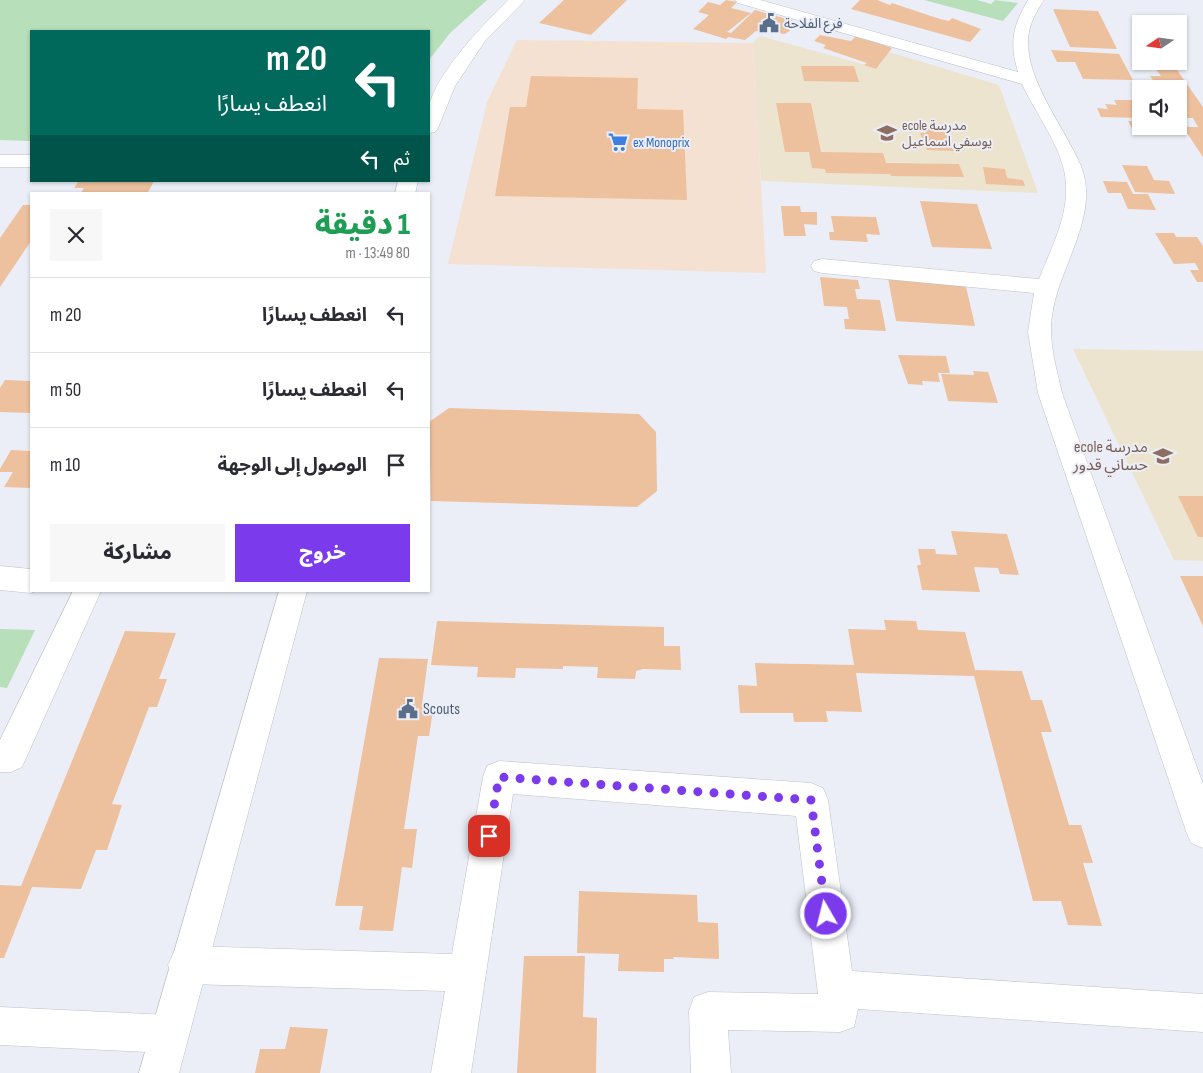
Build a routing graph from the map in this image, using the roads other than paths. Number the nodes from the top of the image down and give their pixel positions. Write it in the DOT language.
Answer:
graph roads {
  1 [pos="517,0"];
  2 [pos="743,0"];
  3 [pos="1036,0"];
  4 [pos="1030,81"];
  5 [pos="430,126"];
  6 [pos="0,161"];
  7 [pos="30,161"];
  8 [pos="822,266"];
  9 [pos="1048,287"];
  10 [pos="0,578"];
  11 [pos="30,581"];
  12 [pos="87,592"];
  13 [pos="293,592"];
  14 [pos="0,756"];
  15 [pos="1203,831"];
  16 [pos="187,965"];
  17 [pos="466,973"];
  18 [pos="836,990"];
  19 [pos="1203,1013"];
  20 [pos="0,1026"];
  21 [pos="169,1034"];
  22 [pos="159,1073"];
  23 [pos="451,1073"];
  24 [pos="711,1073"];
  1 -- 5 [label="street"];
  2 -- 4 [label="street"];
  3 -- 4 [label="street"];
  4 -- 9 [label="street"];
  6 -- 7 [label="street"];
  8 -- 9 [label="street"];
  9 -- 15 [label="street"];
  10 -- 11 [label="street"];
  12 -- 14 [label="street"];
  13 -- 16 [label="street"];
  16 -- 17 [label="street"];
  16 -- 21 [label="street"];
  17 -- 18 [label="street"];
  17 -- 23 [label="street"];
  18 -- 19 [label="street"];
  18 -- 24 [label="street"];
  20 -- 21 [label="street"];
  21 -- 22 [label="street"];
}
